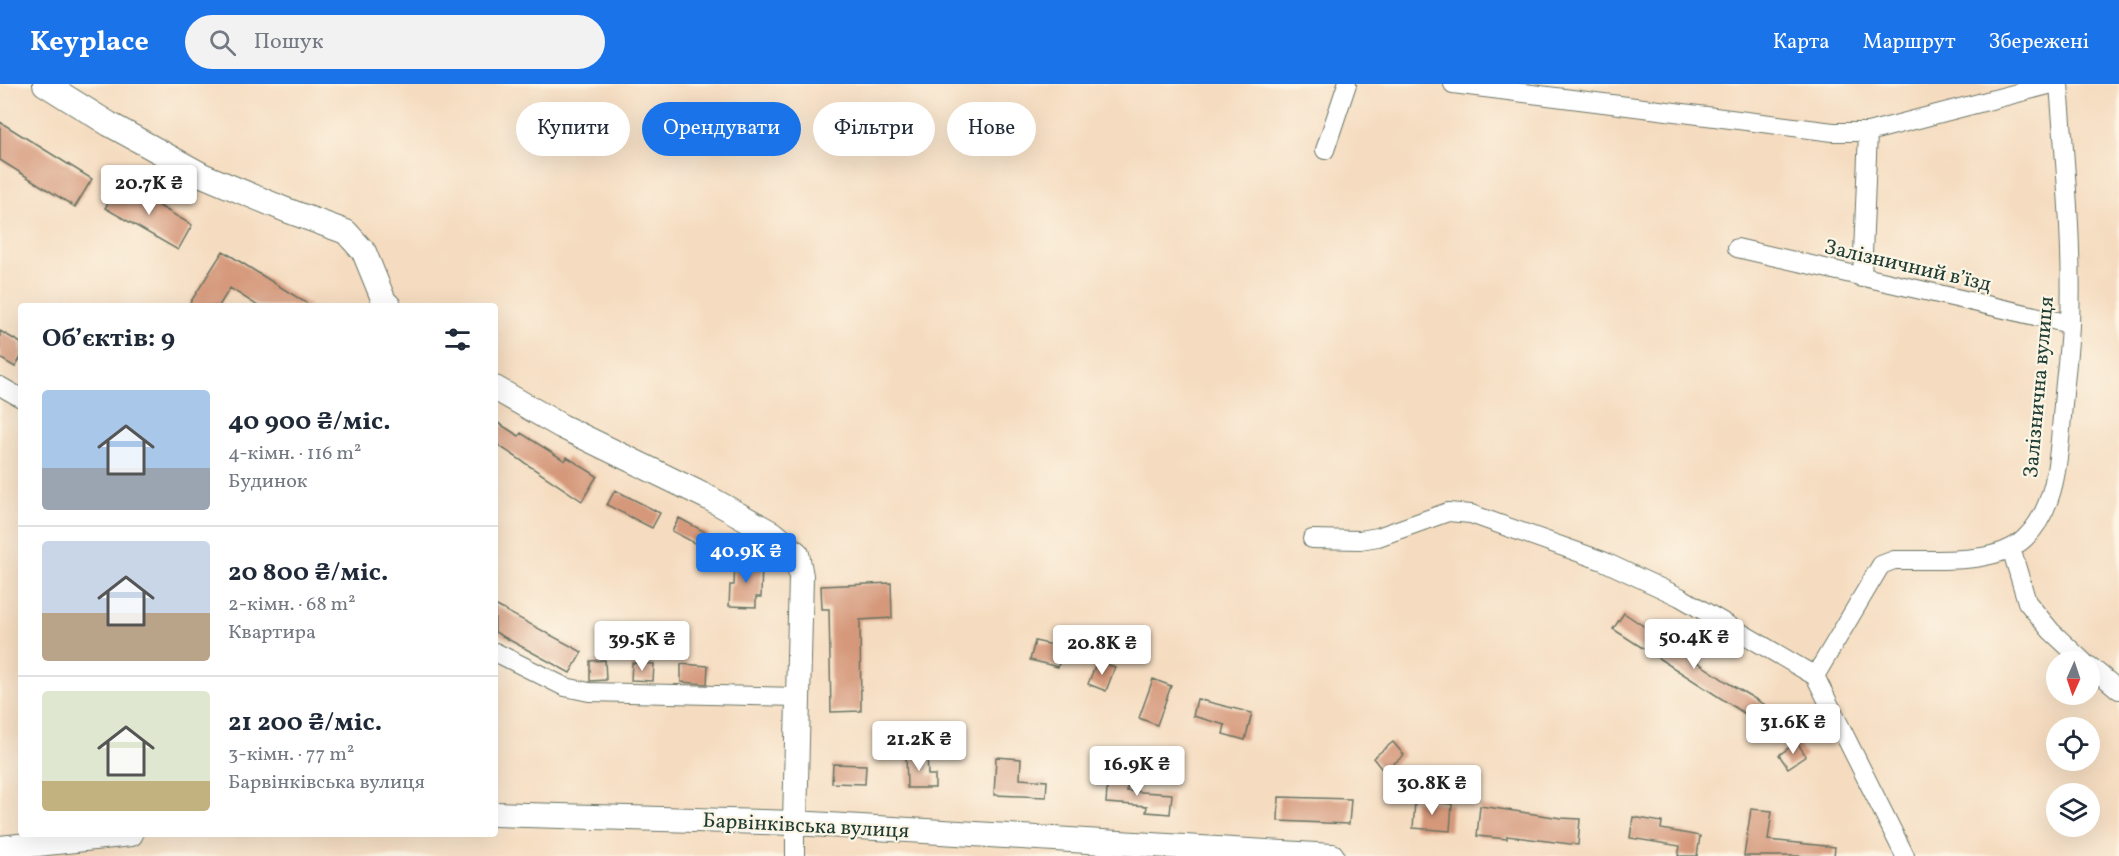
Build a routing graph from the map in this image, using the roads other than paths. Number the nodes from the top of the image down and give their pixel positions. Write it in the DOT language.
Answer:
graph roads {
  1 [pos="45,84"];
  2 [pos="1347,84"];
  3 [pos="1453,84"];
  4 [pos="2052,84"];
  5 [pos="2059,84"];
  6 [pos="1868,132"];
  7 [pos="1325,150"];
  8 [pos="1737,248"];
  9 [pos="1862,278"];
  10 [pos="386,303"];
  11 [pos="2070,324"];
  12 [pos="0,386"];
  13 [pos="498,390"];
  14 [pos="18,396"];
  15 [pos="1312,538"];
  16 [pos="2011,548"];
  17 [pos="2072,651"];
  18 [pos="498,654"];
  19 [pos="2100,674"];
  20 [pos="1815,676"];
  21 [pos="2119,690"];
  22 [pos="797,697"];
  23 [pos="498,814"];
  24 [pos="795,823"];
  25 [pos="103,837"];
  26 [pos="0,848"];
  27 [pos="1154,850"];
  28 [pos="795,856"];
  29 [pos="1332,856"];
  30 [pos="1905,856"];
  1 -- 10 [label="street"];
  2 -- 7 [label="street"];
  3 -- 6 [label="street"];
  4 -- 6 [label="street"];
  5 -- 11 [label="street, Залізнична вулиця"];
  6 -- 9 [label="street"];
  8 -- 9 [label="street, Залізничний в’їзд"];
  9 -- 11 [label="street, Залізничний в’їзд"];
  11 -- 16 [label="street, Залізнична вулиця"];
  12 -- 14 [label="street"];
  13 -- 22 [label="street"];
  15 -- 20 [label="street"];
  16 -- 17 [label="street"];
  16 -- 20 [label="street, Залізнична вулиця"];
  18 -- 22 [label="street"];
  19 -- 21 [label="street"];
  20 -- 30 [label="street"];
  22 -- 24 [label="street"];
  23 -- 24 [label="street, Барвінківська вулиця"];
  24 -- 27 [label="street, Барвінківська вулиця"];
  24 -- 28 [label="street"];
  25 -- 26 [label="street"];
  27 -- 29 [label="street, Барвінківська вулиця"];
}
